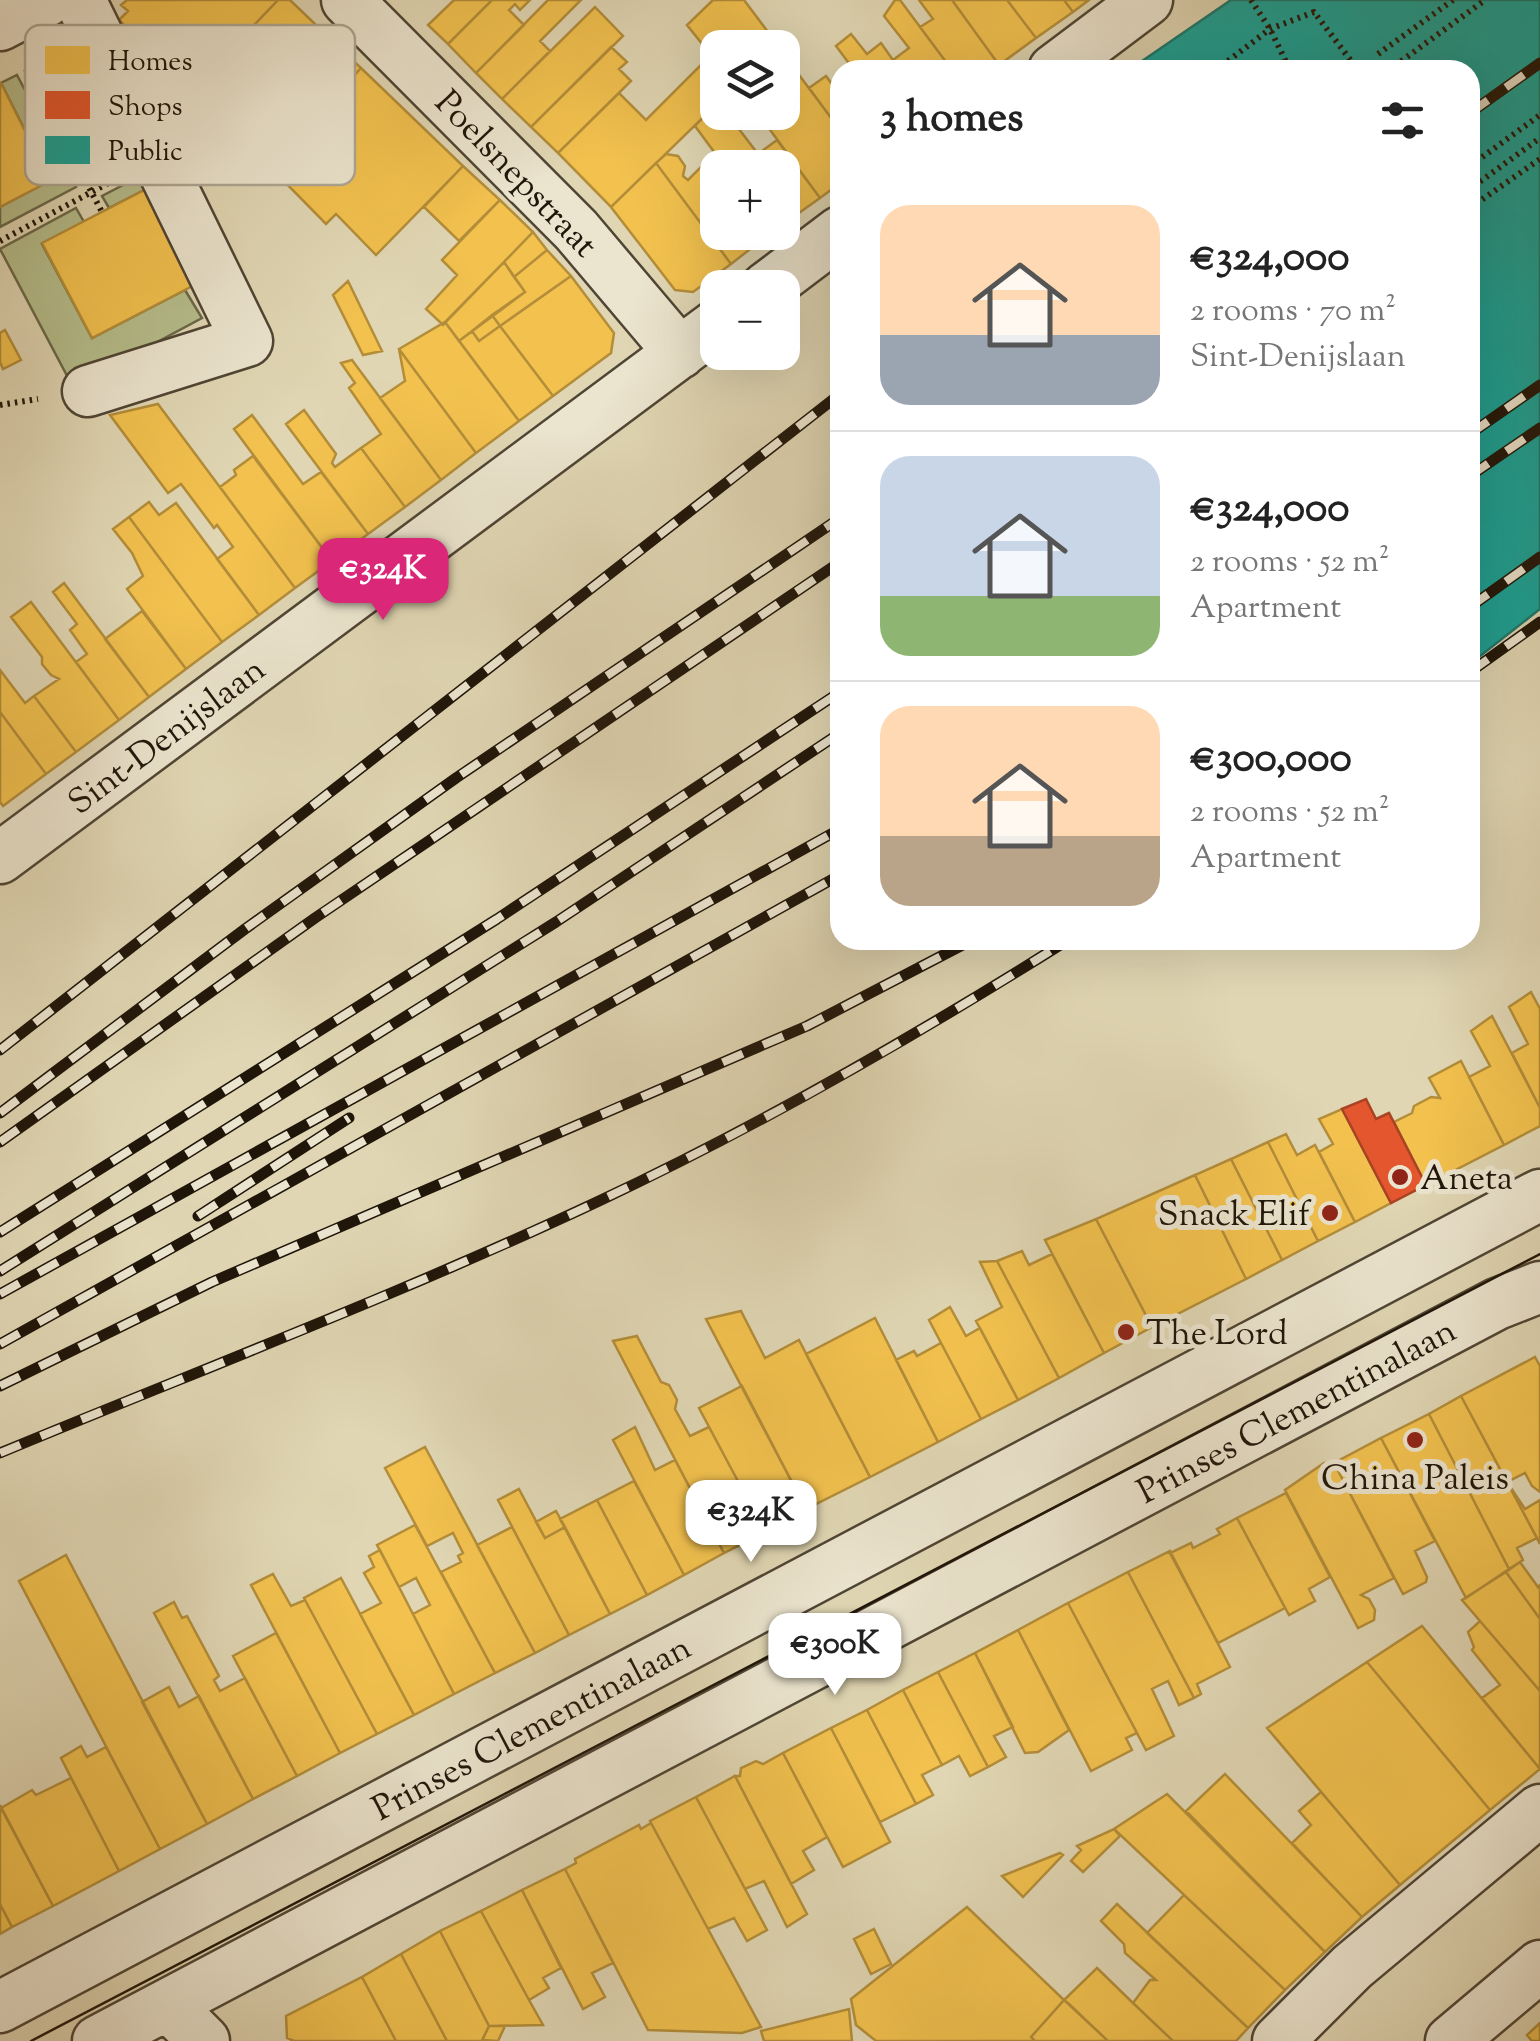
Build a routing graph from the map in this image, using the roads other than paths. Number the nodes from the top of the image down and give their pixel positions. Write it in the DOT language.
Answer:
graph roads {
  1 [pos="80,0"];
  2 [pos="347,0"];
  3 [pos="1147,0"];
  4 [pos="92,25"];
  5 [pos="1067,60"];
  6 [pos="171,185"];
  7 [pos="830,240"];
  8 [pos="790,270"];
  9 [pos="699,338"];
  10 [pos="88,391"];
  11 [pos="0,858"];
  12 [pos="1540,1195"];
  13 [pos="1540,1226"];
  14 [pos="1540,1286"];
  15 [pos="1540,1810"];
  16 [pos="1540,1966"];
  17 [pos="168,2005"];
  18 [pos="0,2006"];
  19 [pos="0,2032"];
  20 [pos="98,2041"];
  21 [pos="204,2041"];
  22 [pos="1278,2041"];
  23 [pos="1451,2041"];
  1 -- 4 [label="street"];
  2 -- 9 [label="street, Poelsnepstraat"];
  3 -- 5 [label="street"];
  6 -- 10 [label="street"];
  7 -- 8 [label="street"];
  9 -- 11 [label="street, Sint-Denijslaan"];
  12 -- 18 [label="street, Prinses Clementinalaan"];
  13 -- 19 [label="street"];
  14 -- 17 [label="street, Prinses Clementinalaan"];
  15 -- 22 [label="street"];
  16 -- 23 [label="street"];
  17 -- 20 [label="street, Prinses Clementinalaan"];
  17 -- 21 [label="street"];
}
